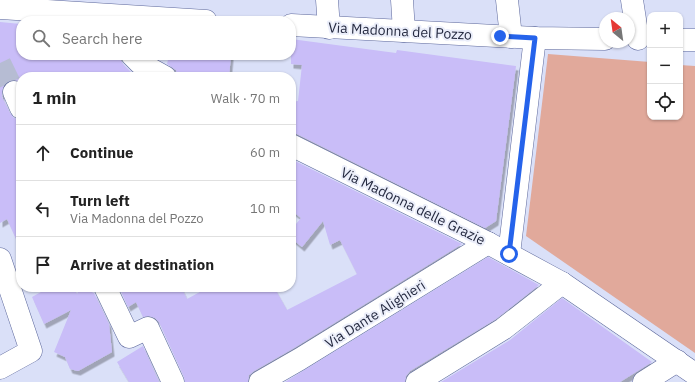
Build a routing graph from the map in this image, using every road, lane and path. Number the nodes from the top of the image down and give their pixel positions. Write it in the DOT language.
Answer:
graph roads {
  1 [pos="327,0"];
  2 [pos="402,0"];
  3 [pos="507,0"];
  4 [pos="632,0"];
  5 [pos="78,7"];
  6 [pos="0,8"];
  7 [pos="98,16"];
  8 [pos="296,26"];
  9 [pos="329,28"];
  10 [pos="404,31"];
  11 [pos="511,37"];
  12 [pos="535,38"];
  13 [pos="599,39"];
  14 [pos="639,39"];
  15 [pos="683,40"];
  16 [pos="695,40"];
  17 [pos="137,60"];
  18 [pos="156,72"];
  19 [pos="296,148"];
  20 [pos="488,244"];
  21 [pos="509,254"];
  22 [pos="0,259"];
  23 [pos="562,283"];
  24 [pos="107,292"];
  25 [pos="676,361"];
  26 [pos="0,368"];
  27 [pos="695,374"];
  28 [pos="174,382"];
  29 [pos="260,382"];
  30 [pos="417,382"];
  31 [pos="644,382"];
  1 -- 9 [label="street"];
  2 -- 10 [label="street"];
  3 -- 11 [label="street"];
  4 -- 14 [label="street"];
  5 -- 6 [label="street"];
  5 -- 7 [label="street"];
  8 -- 9 [label="street, Via Madonna del Pozzo"];
  9 -- 10 [label="street, Via Madonna del Pozzo"];
  10 -- 11 [label="street, Via Madonna del Pozzo"];
  11 -- 12 [label="street, Via Madonna del Pozzo"];
  12 -- 13 [label="street, Via Madonna del Pozzo"];
  12 -- 21 [label="street"];
  15 -- 16 [label="street"];
  17 -- 18 [label="street"];
  19 -- 20 [label="street, Via Madonna delle Grazie"];
  20 -- 21 [label="street, Via Madonna delle Grazie"];
  20 -- 29 [label="street, Via Dante Alighieri"];
  21 -- 23 [label="street, Via Madonna delle Grazie"];
  22 -- 26 [label="street"];
  23 -- 25 [label="street, Via Madonna delle Grazie"];
  23 -- 30 [label="street"];
  24 -- 28 [label="street"];
  25 -- 27 [label="street, Via Madonna delle Grazie"];
  25 -- 31 [label="street"];
}
